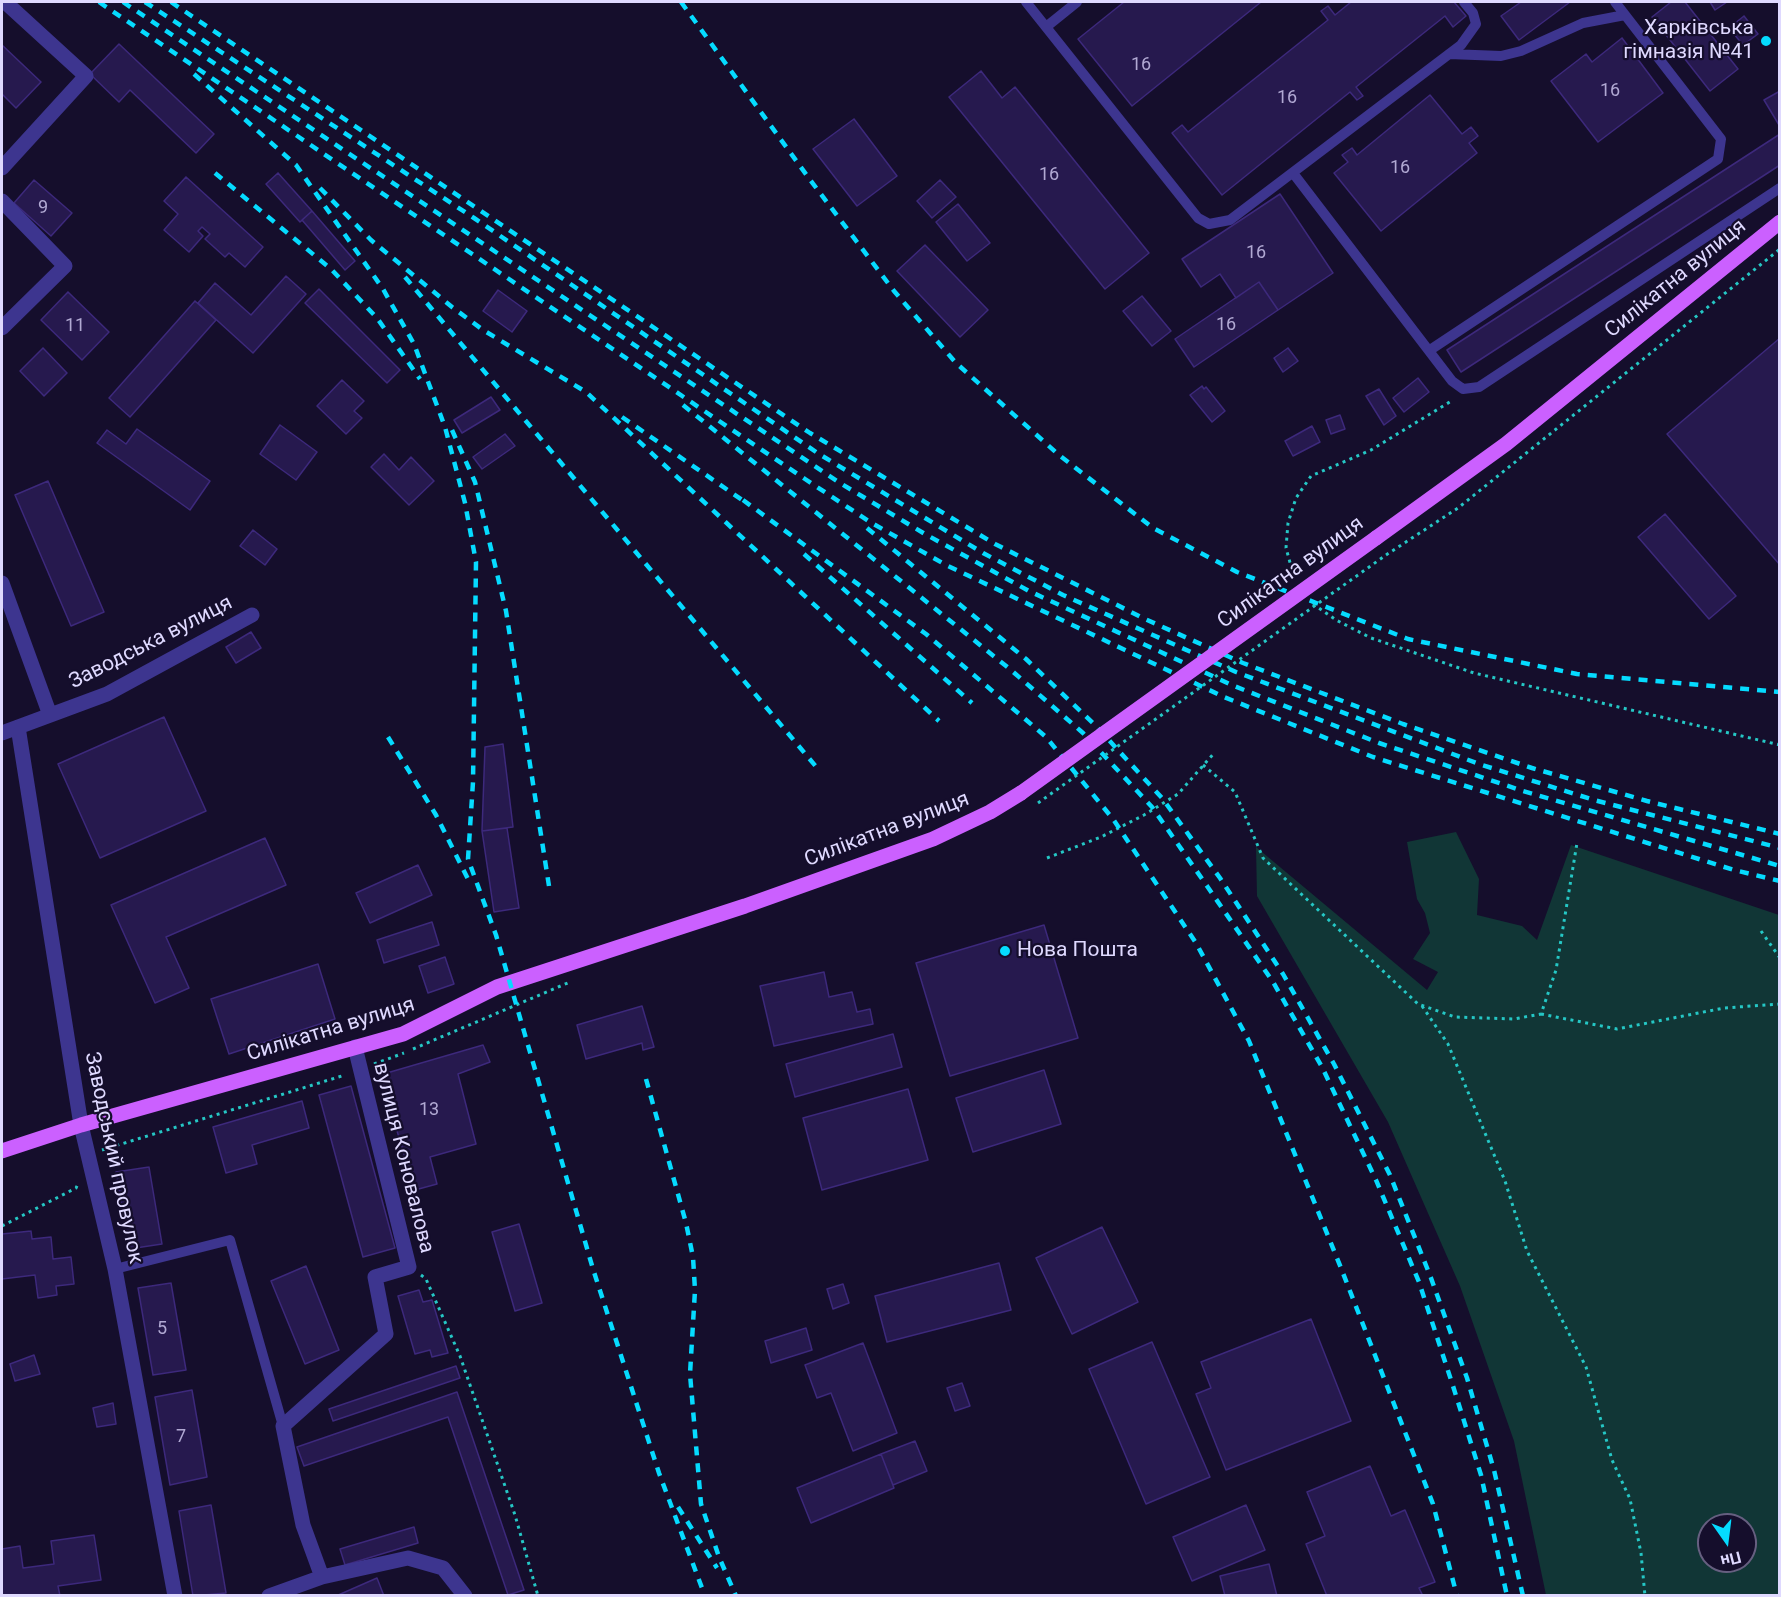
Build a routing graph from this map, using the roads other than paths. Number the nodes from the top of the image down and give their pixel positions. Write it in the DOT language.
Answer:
graph roads {
  1 [pos="5,2"];
  2 [pos="1026,2"];
  3 [pos="1077,2"];
  4 [pos="1464,2"];
  5 [pos="1615,2"];
  6 [pos="1625,15"];
  7 [pos="1046,27"];
  8 [pos="1449,54"];
  9 [pos="2,168"];
  10 [pos="1293,173"];
  11 [pos="1779,188"];
  12 [pos="2,201"];
  13 [pos="1779,222"];
  14 [pos="2,328"];
  15 [pos="1430,350"];
  16 [pos="2,583"];
  17 [pos="252,615"];
  18 [pos="50,715"];
  19 [pos="18,727"];
  20 [pos="2,733"];
  21 [pos="354,1047"];
  22 [pos="81,1125"];
  23 [pos="2,1151"];
  24 [pos="115,1269"];
  25 [pos="283,1426"];
  26 [pos="322,1577"];
  27 [pos="175,1596"];
  28 [pos="269,1596"];
  29 [pos="465,1596"];
  1 -- 9 [label="street"];
  2 -- 7 [label="lane"];
  3 -- 7 [label="lane"];
  4 -- 8 [label="lane"];
  5 -- 6 [label="lane"];
  6 -- 8 [label="lane"];
  6 -- 15 [label="lane"];
  7 -- 10 [label="lane"];
  8 -- 10 [label="lane"];
  10 -- 15 [label="lane"];
  11 -- 15 [label="lane"];
  12 -- 14 [label="street"];
  13 -- 21 [label="main road, Силікатна вулиця, bridge"];
  16 -- 18 [label="street"];
  17 -- 18 [label="street, Заводська вулиця"];
  18 -- 19 [label="street, Заводська вулиця"];
  19 -- 20 [label="street, Заводська вулиця"];
  19 -- 22 [label="street, Заводський провулок"];
  21 -- 22 [label="main road, Силікатна вулиця"];
  21 -- 25 [label="street, вулиця Коновалова"];
  22 -- 23 [label="main road, Силікатна вулиця"];
  22 -- 24 [label="street, Заводський провулок"];
  24 -- 25 [label="lane"];
  24 -- 27 [label="street, Заводський провулок"];
  25 -- 26 [label="street"];
  26 -- 28 [label="street"];
  26 -- 29 [label="street"];
}
